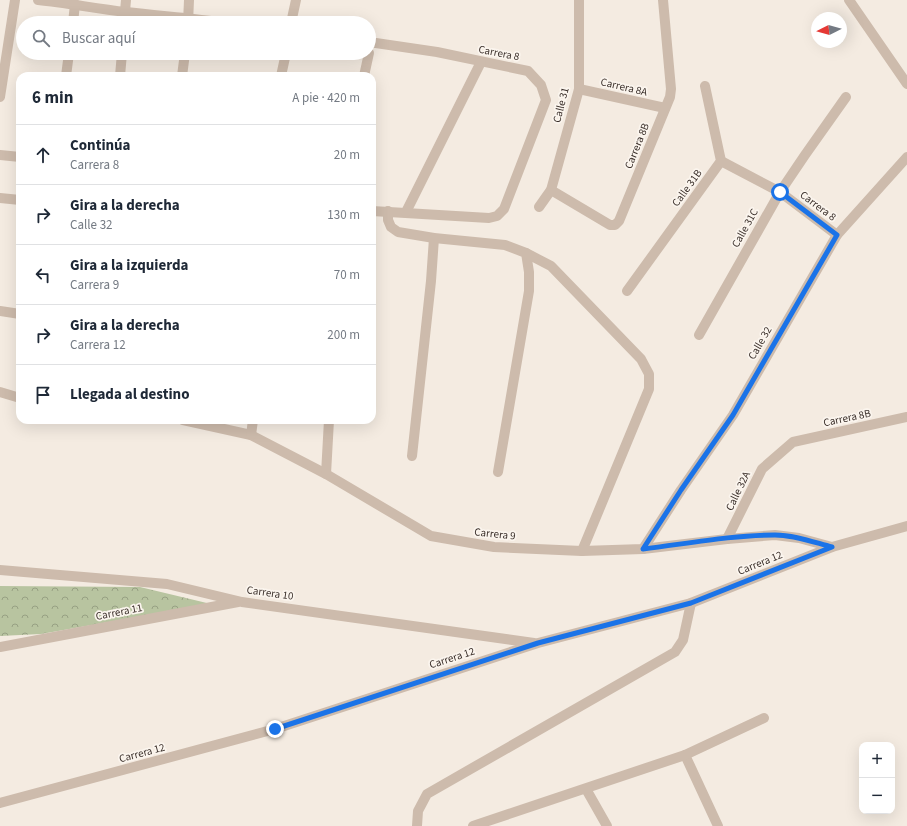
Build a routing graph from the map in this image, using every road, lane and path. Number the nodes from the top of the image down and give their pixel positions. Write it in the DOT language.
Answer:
graph roads {
  1 [pos="15,0"];
  2 [pos="38,0"];
  3 [pos="126,0"];
  4 [pos="189,0"];
  5 [pos="296,0"];
  6 [pos="579,0"];
  7 [pos="663,0"];
  8 [pos="849,0"];
  9 [pos="75,4"];
  10 [pos="125,12"];
  11 [pos="74,16"];
  12 [pos="125,16"];
  13 [pos="156,16"];
  14 [pos="188,16"];
  15 [pos="293,16"];
  16 [pos="376,43"];
  17 [pos="68,60"];
  18 [pos="121,60"];
  19 [pos="184,60"];
  20 [pos="284,60"];
  21 [pos="367,60"];
  22 [pos="481,62"];
  23 [pos="67,72"];
  24 [pos="120,72"];
  25 [pos="183,72"];
  26 [pos="282,72"];
  27 [pos="365,72"];
  28 [pos="907,84"];
  29 [pos="705,86"];
  30 [pos="579,89"];
  31 [pos="0,97"];
  32 [pos="846,97"];
  33 [pos="665,108"];
  34 [pos="0,155"];
  35 [pos="16,157"];
  36 [pos="907,157"];
  37 [pos="721,161"];
  38 [pos="551,190"];
  39 [pos="780,192"];
  40 [pos="0,198"];
  41 [pos="16,200"];
  42 [pos="539,207"];
  43 [pos="376,211"];
  44 [pos="388,212"];
  45 [pos="406,212"];
  46 [pos="837,235"];
  47 [pos="434,238"];
  48 [pos="526,253"];
  49 [pos="627,291"];
  50 [pos="0,311"];
  51 [pos="16,313"];
  52 [pos="699,335"];
  53 [pos="0,392"];
  54 [pos="16,397"];
  55 [pos="907,417"];
  56 [pos="201,424"];
  57 [pos="252,424"];
  58 [pos="329,424"];
  59 [pos="251,435"];
  60 [pos="793,442"];
  61 [pos="412,456"];
  62 [pos="498,472"];
  63 [pos="326,474"];
  64 [pos="907,526"];
  65 [pos="728,539"];
  66 [pos="832,547"];
  67 [pos="643,549"];
  68 [pos="582,551"];
  69 [pos="0,570"];
  70 [pos="242,602"];
  71 [pos="691,603"];
  72 [pos="538,643"];
  73 [pos="0,647"];
  74 [pos="764,718"];
  75 [pos="685,754"];
  76 [pos="586,789"];
  77 [pos="0,803"];
  78 [pos="417,826"];
  79 [pos="473,826"];
  80 [pos="607,826"];
  81 [pos="718,826"];
  1 -- 31 [label="street"];
  2 -- 9 [label="street"];
  3 -- 10 [label="street"];
  4 -- 14 [label="street"];
  5 -- 15 [label="street"];
  6 -- 30 [label="street, Calle 31"];
  7 -- 33 [label="street, Carrera 8B"];
  8 -- 28 [label="street"];
  9 -- 10 [label="street"];
  9 -- 11 [label="street"];
  10 -- 12 [label="street"];
  10 -- 13 [label="street"];
  16 -- 22 [label="street, Carrera 8"];
  17 -- 23 [label="street"];
  18 -- 24 [label="street"];
  19 -- 25 [label="street"];
  20 -- 26 [label="street"];
  21 -- 27 [label="street"];
  22 -- 45 [label="street"];
  22 -- 45 [label="street, Carrera 8"];
  29 -- 37 [label="street"];
  30 -- 33 [label="street, Carrera 8A"];
  30 -- 38 [label="street, Calle 31"];
  32 -- 39 [label="street, Calle 31C"];
  33 -- 38 [label="street, Carrera 8B"];
  34 -- 35 [label="street"];
  36 -- 46 [label="street, Calle 32"];
  37 -- 39 [label="street, Carrera 8"];
  37 -- 49 [label="street, Calle 31B"];
  38 -- 42 [label="street, Calle 31"];
  39 -- 46 [label="street, Carrera 8"];
  39 -- 52 [label="street, Calle 31C"];
  40 -- 41 [label="street"];
  43 -- 44 [label="street"];
  44 -- 45 [label="street"];
  44 -- 47 [label="street"];
  46 -- 67 [label="street, Calle 32"];
  47 -- 48 [label="street"];
  47 -- 61 [label="street"];
  48 -- 62 [label="street"];
  48 -- 68 [label="street"];
  50 -- 51 [label="street"];
  53 -- 54 [label="street"];
  55 -- 60 [label="street, Carrera 8B"];
  56 -- 59 [label="street, Carrera 9"];
  57 -- 59 [label="street"];
  58 -- 63 [label="street"];
  59 -- 63 [label="street, Carrera 9"];
  60 -- 65 [label="street, Calle 32A"];
  63 -- 68 [label="street, Carrera 9"];
  64 -- 66 [label="street, Carrera 12"];
  65 -- 66 [label="street, Carrera 9"];
  65 -- 67 [label="street, Carrera 9"];
  66 -- 71 [label="street, Carrera 12"];
  67 -- 68 [label="street, Carrera 9"];
  69 -- 70 [label="street, Carrera 10"];
  70 -- 72 [label="street, Carrera 10"];
  70 -- 73 [label="street, Carrera 11"];
  71 -- 72 [label="street, Carrera 12"];
  71 -- 78 [label="street"];
  72 -- 77 [label="street, Carrera 12"];
  74 -- 75 [label="street"];
  75 -- 76 [label="street"];
  75 -- 81 [label="street"];
  76 -- 79 [label="street"];
  76 -- 80 [label="street"];
}
